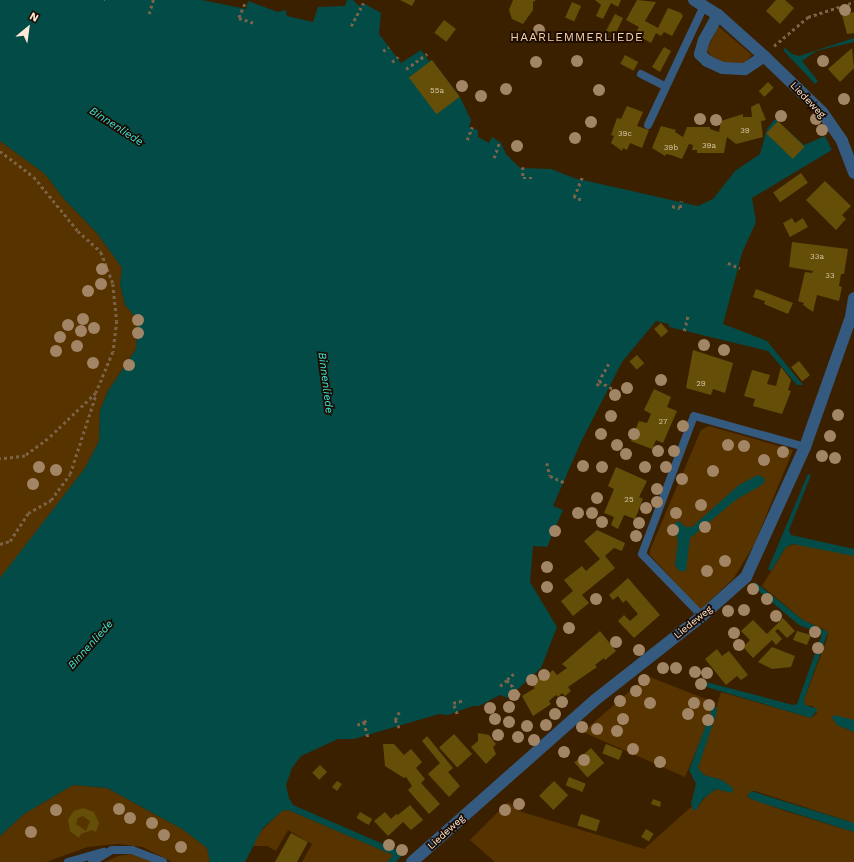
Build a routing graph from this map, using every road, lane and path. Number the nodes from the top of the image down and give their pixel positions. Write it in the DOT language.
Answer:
graph roads {
  1 [pos="153,0"];
  2 [pos="363,2"];
  3 [pos="854,2"];
  4 [pos="699,3"];
  5 [pos="245,4"];
  6 [pos="149,14"];
  7 [pos="718,15"];
  8 [pos="254,23"];
  9 [pos="351,26"];
  10 [pos="389,47"];
  11 [pos="383,51"];
  12 [pos="427,54"];
  13 [pos="764,56"];
  14 [pos="398,57"];
  15 [pos="392,62"];
  16 [pos="406,70"];
  17 [pos="641,74"];
  18 [pos="665,86"];
  19 [pos="648,125"];
  20 [pos="472,127"];
  21 [pos="467,140"];
  22 [pos="500,141"];
  23 [pos="0,151"];
  24 [pos="494,158"];
  25 [pos="523,168"];
  26 [pos="854,172"];
  27 [pos="582,177"];
  28 [pos="535,178"];
  29 [pos="581,200"];
  30 [pos="681,201"];
  31 [pos="672,206"];
  32 [pos="728,264"];
  33 [pos="740,268"];
  34 [pos="854,298"];
  35 [pos="688,315"];
  36 [pos="684,331"];
  37 [pos="609,364"];
  38 [pos="599,381"];
  39 [pos="597,386"];
  40 [pos="613,389"];
  41 [pos="96,393"];
  42 [pos="806,447"];
  43 [pos="0,458"];
  44 [pos="547,463"];
  45 [pos="566,483"];
  46 [pos="0,545"];
  47 [pos="702,616"];
  48 [pos="514,674"];
  49 [pos="507,680"];
  50 [pos="500,686"];
  51 [pos="520,695"];
  52 [pos="465,700"];
  53 [pos="400,712"];
  54 [pos="457,714"];
  55 [pos="368,719"];
  56 [pos="364,722"];
  57 [pos="357,725"];
  58 [pos="398,728"];
  59 [pos="368,737"];
  60 [pos="112,850"];
  61 [pos="68,862"];
  62 [pos="92,862"];
  63 [pos="163,862"];
  64 [pos="412,862"];
  1 -- 6 [label="path"];
  2 -- 9 [label="path"];
  3 -- 13 [label="path"];
  4 -- 7 [label="street, Liedeweg"];
  4 -- 18 [label="lane"];
  5 -- 8 [label="path"];
  7 -- 13 [label="street, Liedeweg"];
  7 -- 13 [label="street"];
  10 -- 11 [label="path"];
  12 -- 16 [label="path"];
  13 -- 26 [label="street, Liedeweg"];
  14 -- 15 [label="path"];
  17 -- 18 [label="lane"];
  18 -- 19 [label="lane"];
  20 -- 21 [label="path"];
  22 -- 24 [label="path"];
  23 -- 41 [label="path"];
  25 -- 28 [label="path"];
  27 -- 29 [label="path"];
  30 -- 31 [label="path"];
  32 -- 33 [label="path"];
  34 -- 42 [label="street, Liedeweg"];
  35 -- 36 [label="path"];
  37 -- 38 [label="path"];
  38 -- 39 [label="path"];
  38 -- 40 [label="path"];
  41 -- 43 [label="path"];
  41 -- 46 [label="path"];
  42 -- 47 [label="street, Liedeweg"];
  42 -- 47 [label="lane"];
  44 -- 45 [label="path"];
  47 -- 64 [label="street, Liedeweg"];
  48 -- 49 [label="path"];
  49 -- 50 [label="path"];
  49 -- 51 [label="path"];
  52 -- 54 [label="path"];
  53 -- 58 [label="path"];
  55 -- 56 [label="path"];
  56 -- 57 [label="path"];
  56 -- 59 [label="path"];
  60 -- 61 [label="lane"];
  60 -- 62 [label="lane"];
  60 -- 63 [label="lane"];
}
